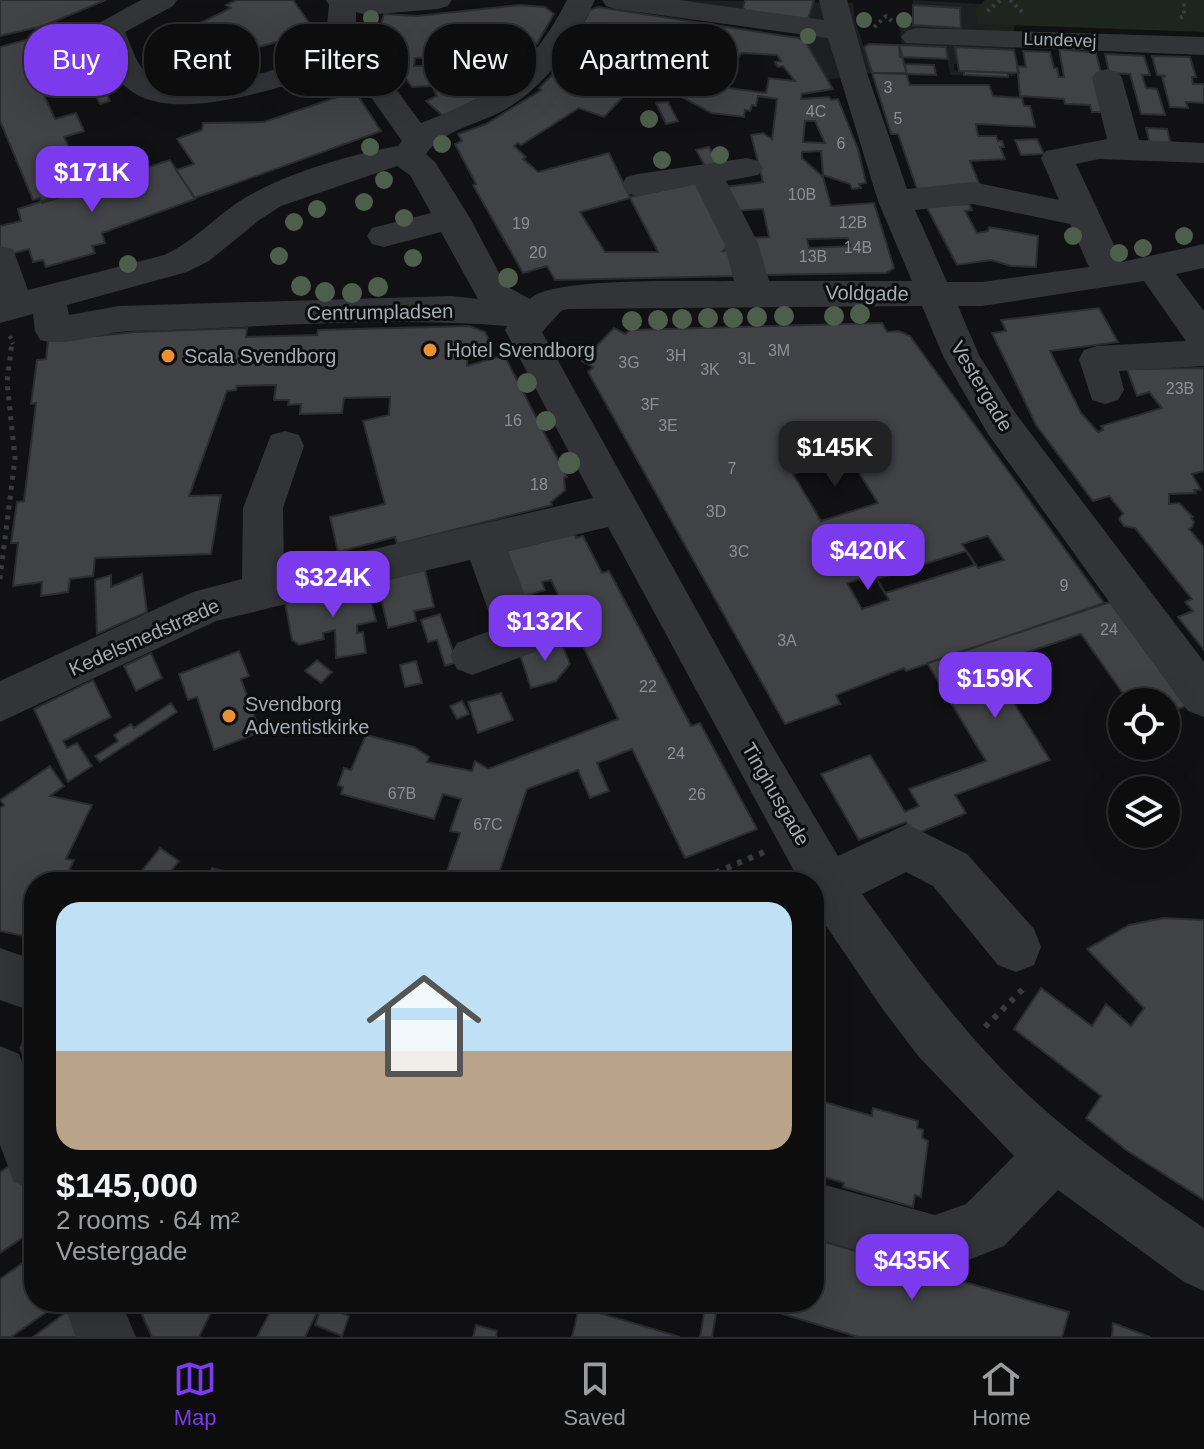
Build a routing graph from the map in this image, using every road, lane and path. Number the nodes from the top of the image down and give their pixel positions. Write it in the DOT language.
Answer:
graph roads {
  1 [pos="163,0"];
  2 [pos="438,0"];
  3 [pos="616,0"];
  4 [pos="833,0"];
  5 [pos="1001,0"];
  6 [pos="1010,0"];
  7 [pos="1184,0"];
  8 [pos="342,1"];
  9 [pos="579,4"];
  10 [pos="987,11"];
  11 [pos="1022,12"];
  12 [pos="886,16"];
  13 [pos="1183,18"];
  14 [pos="879,23"];
  15 [pos="340,24"];
  16 [pos="886,29"];
  17 [pos="854,30"];
  18 [pos="916,37"];
  19 [pos="1204,46"];
  20 [pos="275,77"];
  21 [pos="1107,78"];
  22 [pos="380,96"];
  23 [pos="411,147"];
  24 [pos="1126,150"];
  25 [pos="1204,153"];
  26 [pos="747,168"];
  27 [pos="705,173"];
  28 [pos="638,185"];
  29 [pos="895,201"];
  30 [pos="1081,215"];
  31 [pos="453,218"];
  32 [pos="384,236"];
  33 [pos="1204,256"];
  34 [pos="1,257"];
  35 [pos="1154,269"];
  36 [pos="1111,276"];
  37 [pos="755,293"];
  38 [pos="935,295"];
  39 [pos="21,304"];
  40 [pos="533,316"];
  41 [pos="1204,338"];
  42 [pos="1204,353"];
  43 [pos="6,363"];
  44 [pos="1105,390"];
  45 [pos="285,446"];
  46 [pos="619,508"];
  47 [pos="483,540"];
  48 [pos="0,579"];
  49 [pos="263,592"];
  50 [pos="472,656"];
  51 [pos="1204,697"];
  52 [pos="0,702"];
  53 [pos="758,855"];
  54 [pos="718,872"];
  55 [pos="820,872"];
  56 [pos="824,878"];
  57 [pos="828,885"];
  58 [pos="1016,947"];
  59 [pos="956,1056"];
  60 [pos="1054,1155"];
  61 [pos="824,1213"];
  62 [pos="1204,1262"];
  63 [pos="96,1312"];
  64 [pos="106,1337"];
  1 -- 20 [label="street"];
  2 -- 8 [label="street"];
  3 -- 17 [label="street"];
  4 -- 17 [label="street, Vestergade"];
  5 -- 10 [label="path"];
  6 -- 11 [label="path"];
  7 -- 13 [label="path"];
  8 -- 15 [label="street"];
  9 -- 23 [label="street"];
  12 -- 14 [label="path"];
  16 -- 17 [label="path"];
  17 -- 29 [label="street, Vestergade"];
  18 -- 19 [label="street, Lundevej"];
  21 -- 24 [label="street"];
  22 -- 23 [label="street"];
  23 -- 31 [label="street"];
  23 -- 39 [label="street"];
  24 -- 25 [label="street"];
  24 -- 30 [label="street"];
  26 -- 27 [label="street"];
  27 -- 28 [label="street"];
  27 -- 37 [label="street"];
  29 -- 30 [label="street"];
  29 -- 38 [label="street, Vestergade"];
  30 -- 36 [label="street"];
  31 -- 32 [label="street"];
  31 -- 40 [label="street"];
  33 -- 35 [label="street, Voldgade"];
  34 -- 39 [label="street"];
  35 -- 36 [label="street, Voldgade"];
  35 -- 41 [label="street"];
  36 -- 38 [label="street, Voldgade"];
  37 -- 38 [label="street, Voldgade"];
  37 -- 40 [label="street, Voldgade"];
  38 -- 51 [label="street, Vestergade"];
  39 -- 40 [label="street, Centrumpladsen"];
  40 -- 46 [label="street, Tinghusgade"];
  42 -- 44 [label="street"];
  43 -- 48 [label="path"];
  45 -- 49 [label="street"];
  46 -- 47 [label="street, Kedelsmedstræde"];
  46 -- 55 [label="street, Tinghusgade"];
  47 -- 49 [label="street, Kedelsmedstræde"];
  47 -- 50 [label="street"];
  49 -- 52 [label="street, Kedelsmedstræde"];
  53 -- 54 [label="path"];
  56 -- 57 [label="street, Tinghusgade"];
  57 -- 58 [label="street"];
  57 -- 59 [label="street, Tinghusgade"];
  58 -- 59 [label="path"];
  59 -- 60 [label="street, Tinghusgade"];
  60 -- 61 [label="street"];
  60 -- 62 [label="street, Tinghusgade"];
  63 -- 64 [label="street"];
}
